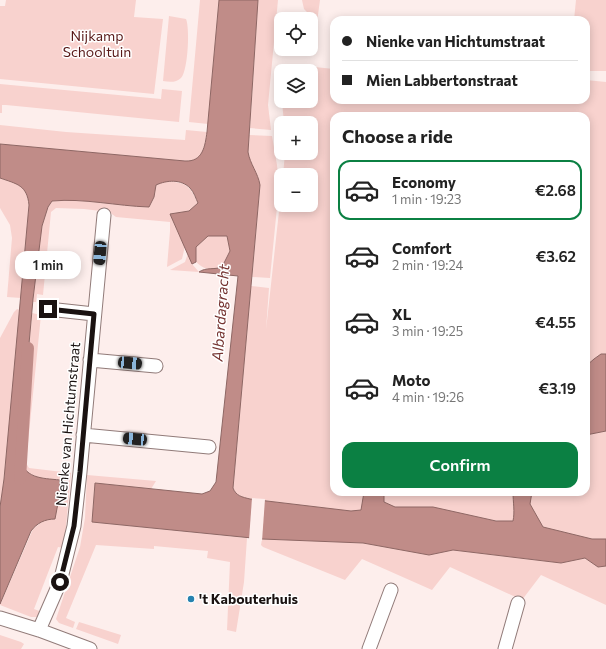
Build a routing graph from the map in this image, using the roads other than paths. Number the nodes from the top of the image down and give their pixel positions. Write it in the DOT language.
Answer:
graph roads {
  1 [pos="104,215"];
  2 [pos="48,309"];
  3 [pos="94,314"];
  4 [pos="90,360"];
  5 [pos="156,366"];
  6 [pos="84,435"];
  7 [pos="209,447"];
  8 [pos="391,590"];
  9 [pos="518,603"];
  10 [pos="0,618"];
  11 [pos="40,630"];
  12 [pos="90,649"];
  13 [pos="369,649"];
  14 [pos="505,649"];
  1 -- 3 [label="street, Nienke van Hichtumstraat"];
  2 -- 3 [label="street"];
  3 -- 4 [label="street, Nienke van Hichtumstraat"];
  4 -- 5 [label="street"];
  4 -- 6 [label="street, Nienke van Hichtumstraat"];
  6 -- 7 [label="street"];
  6 -- 11 [label="street, Nienke van Hichtumstraat"];
  8 -- 13 [label="street"];
  9 -- 14 [label="street"];
  10 -- 11 [label="street"];
  11 -- 12 [label="street"];
}
